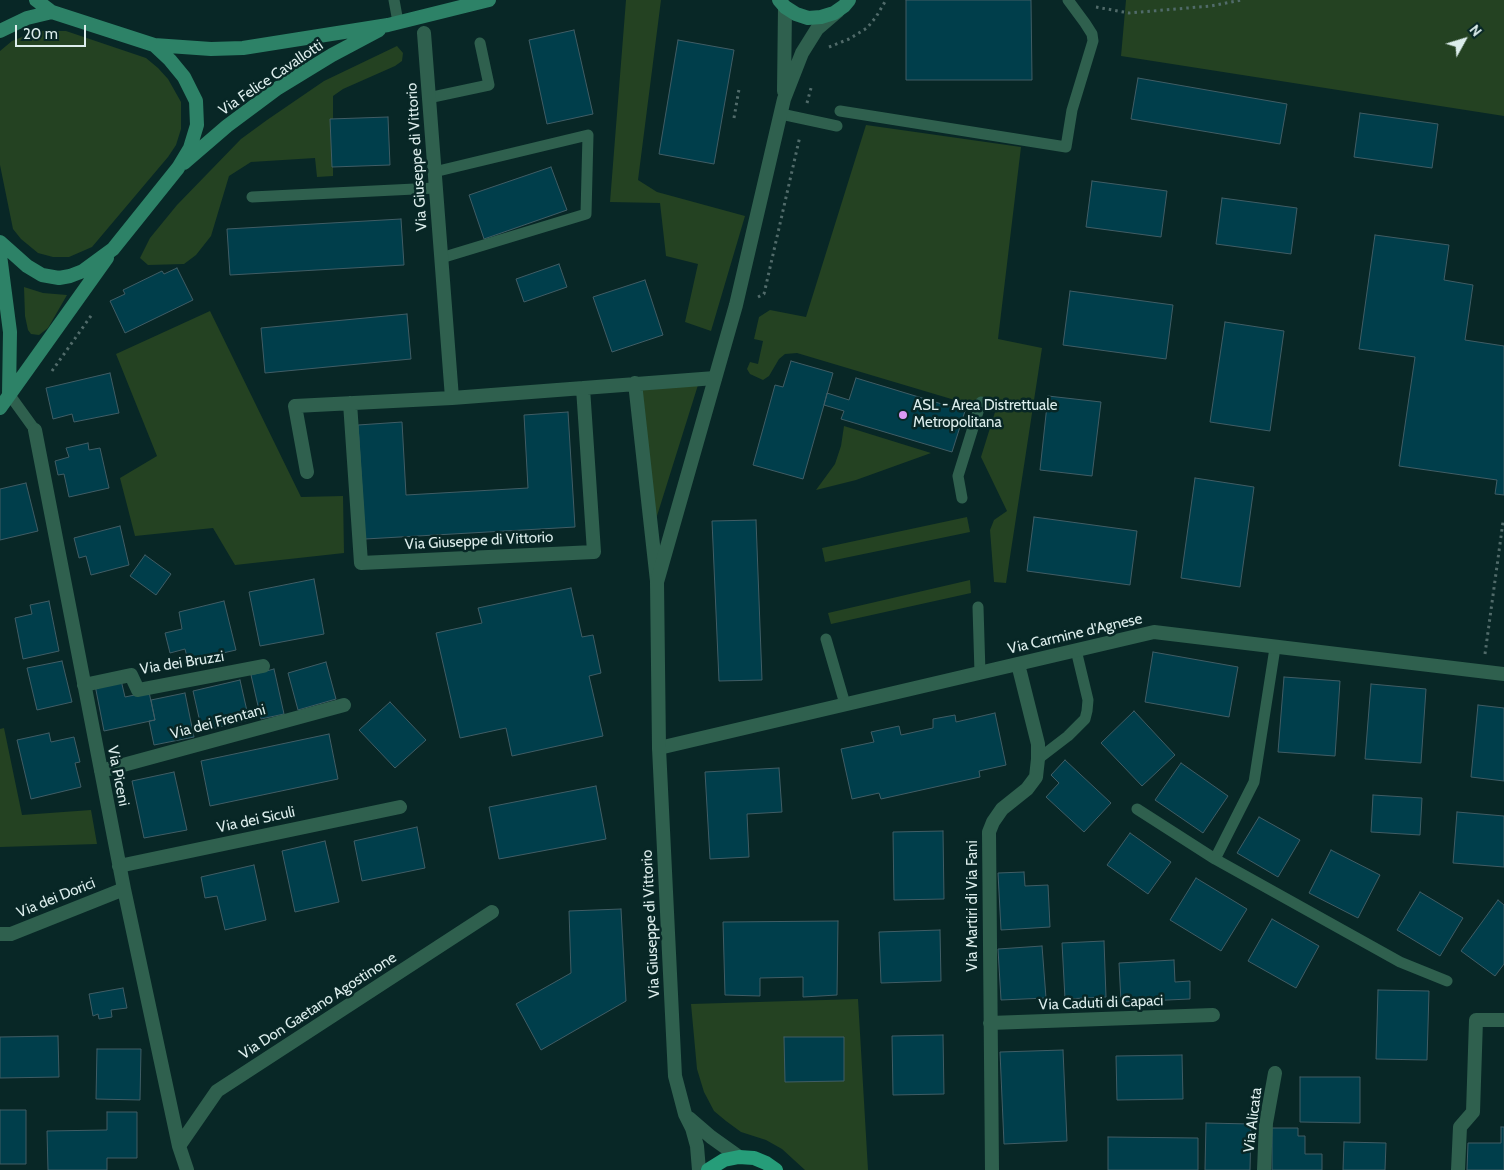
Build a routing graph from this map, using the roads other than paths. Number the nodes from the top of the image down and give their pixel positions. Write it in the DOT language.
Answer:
graph roads {
  1 [pos="36,0"];
  2 [pos="394,0"];
  3 [pos="489,0"];
  4 [pos="1068,0"];
  5 [pos="847,3"];
  6 [pos="782,4"];
  7 [pos="52,12"];
  8 [pos="393,23"];
  9 [pos="0,30"];
  10 [pos="424,33"];
  11 [pos="480,43"];
  12 [pos="154,45"];
  13 [pos="428,98"];
  14 [pos="784,99"];
  15 [pos="840,111"];
  16 [pos="781,114"];
  17 [pos="837,126"];
  18 [pos="178,168"];
  19 [pos="434,172"];
  20 [pos="435,188"];
  21 [pos="252,197"];
  22 [pos="0,242"];
  23 [pos="114,249"];
  24 [pos="0,255"];
  25 [pos="441,258"];
  26 [pos="5,333"];
  27 [pos="715,378"];
  28 [pos="635,383"];
  29 [pos="583,388"];
  30 [pos="9,394"];
  31 [pos="452,398"];
  32 [pos="981,402"];
  33 [pos="350,403"];
  34 [pos="0,408"];
  35 [pos="35,430"];
  36 [pos="307,472"];
  37 [pos="962,498"];
  38 [pos="651,528"];
  39 [pos="671,532"];
  40 [pos="657,582"];
  41 [pos="978,606"];
  42 [pos="826,639"];
  43 [pos="1275,648"];
  44 [pos="1076,650"];
  45 [pos="1018,664"];
  46 [pos="263,666"];
  47 [pos="980,673"];
  48 [pos="1504,674"];
  49 [pos="84,685"];
  50 [pos="846,704"];
  51 [pos="344,705"];
  52 [pos="659,748"];
  53 [pos="1038,759"];
  54 [pos="101,771"];
  55 [pos="400,807"];
  56 [pos="1137,809"];
  57 [pos="1215,859"];
  58 [pos="119,866"];
  59 [pos="124,889"];
  60 [pos="492,912"];
  61 [pos="0,934"];
  62 [pos="1447,982"];
  63 [pos="1213,1015"];
  64 [pos="1504,1020"];
  65 [pos="990,1023"];
  66 [pos="1275,1073"];
  67 [pos="685,1114"];
  68 [pos="178,1146"];
  69 [pos="739,1157"];
  70 [pos="187,1170"];
  71 [pos="699,1170"];
  72 [pos="708,1170"];
  73 [pos="776,1170"];
  74 [pos="992,1170"];
  75 [pos="1264,1170"];
  76 [pos="1458,1170"];
  1 -- 7 [label="main road"];
  2 -- 8 [label="lane"];
  3 -- 8 [label="main road, Via Felice Cavallotti"];
  4 -- 15 [label="lane"];
  5 -- 6 [label="main road"];
  5 -- 14 [label="street, Via Giuseppe di Vittorio"];
  6 -- 14 [label="street, Via Giuseppe di Vittorio"];
  7 -- 9 [label="main road"];
  7 -- 12 [label="main road"];
  8 -- 12 [label="main road, Via Felice Cavallotti"];
  8 -- 18 [label="main road, Via Felice Cavallotti"];
  10 -- 13 [label="street, Via Giuseppe di Vittorio"];
  11 -- 13 [label="lane"];
  12 -- 18 [label="main road"];
  13 -- 19 [label="street, Via Giuseppe di Vittorio"];
  14 -- 16 [label="street, Via Giuseppe di Vittorio"];
  16 -- 17 [label="lane"];
  16 -- 27 [label="street, Via Giuseppe di Vittorio"];
  18 -- 23 [label="main road"];
  19 -- 20 [label="street, Via Giuseppe di Vittorio"];
  19 -- 25 [label="lane"];
  20 -- 21 [label="lane"];
  20 -- 25 [label="street, Via Giuseppe di Vittorio"];
  22 -- 23 [label="main road"];
  23 -- 30 [label="main road"];
  24 -- 26 [label="main road"];
  25 -- 31 [label="street, Via Giuseppe di Vittorio"];
  26 -- 30 [label="main road"];
  27 -- 28 [label="street"];
  27 -- 39 [label="street, Via Giuseppe di Vittorio"];
  28 -- 29 [label="street"];
  28 -- 38 [label="street, Via Giuseppe di Vittorio"];
  29 -- 31 [label="street"];
  29 -- 33 [label="street, Via Giuseppe di Vittorio"];
  30 -- 34 [label="main road"];
  30 -- 35 [label="lane, Via Piceni"];
  31 -- 33 [label="street"];
  32 -- 37 [label="lane"];
  33 -- 36 [label="street"];
  35 -- 49 [label="street, Via Piceni"];
  38 -- 39 [label="street"];
  38 -- 40 [label="street, Via Giuseppe di Vittorio"];
  39 -- 40 [label="street, Via Giuseppe di Vittorio"];
  40 -- 52 [label="street, Via Giuseppe di Vittorio"];
  41 -- 47 [label="lane"];
  42 -- 50 [label="lane"];
  43 -- 44 [label="street, Via Carmine d'Agnese"];
  43 -- 48 [label="street, Via Carmine d'Agnese"];
  43 -- 57 [label="lane"];
  44 -- 45 [label="street, Via Carmine d'Agnese"];
  44 -- 53 [label="lane"];
  45 -- 47 [label="street, Via Carmine d'Agnese"];
  45 -- 53 [label="street, Via Martiri di Via Fani"];
  46 -- 49 [label="street, Via dei Bruzzi"];
  47 -- 50 [label="street, Via Carmine d'Agnese"];
  49 -- 54 [label="street, Via Piceni"];
  50 -- 52 [label="street, Via Carmine d'Agnese"];
  51 -- 54 [label="street, Via dei Frentani"];
  52 -- 67 [label="street, Via Giuseppe di Vittorio"];
  53 -- 65 [label="street, Via Martiri di Via Fani"];
  54 -- 58 [label="street, Via Piceni"];
  55 -- 58 [label="street, Via dei Siculi"];
  56 -- 57 [label="lane"];
  57 -- 62 [label="lane"];
  58 -- 59 [label="street, Via Piceni"];
  59 -- 61 [label="street, Via dei Dorici"];
  59 -- 68 [label="street, Via Piceni"];
  60 -- 68 [label="street, Via Don Gaetano Agostinone"];
  63 -- 65 [label="street, Via Caduti di Capaci"];
  64 -- 76 [label="street"];
  65 -- 74 [label="street, Via Martiri di Via Fani"];
  66 -- 75 [label="street, Via Alicata"];
  67 -- 69 [label="street"];
  67 -- 71 [label="street, Via Giuseppe di Vittorio"];
  68 -- 70 [label="street, Via Piceni"];
  69 -- 72 [label="main road"];
  69 -- 73 [label="main road"];
}
